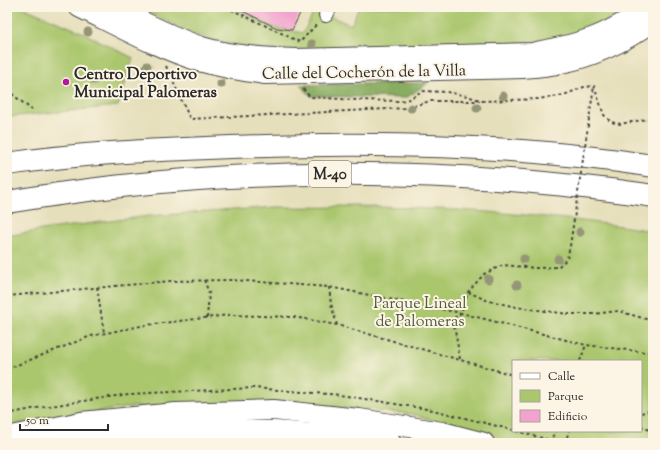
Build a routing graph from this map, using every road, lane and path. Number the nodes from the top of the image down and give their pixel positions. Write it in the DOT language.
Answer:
graph roads {
  1 [pos="79,7"];
  2 [pos="112,7"];
  3 [pos="226,7"];
  4 [pos="650,7"];
  5 [pos="328,11"];
  6 [pos="653,22"];
  7 [pos="165,63"];
  8 [pos="594,86"];
  9 [pos="301,87"];
  10 [pos="7,90"];
  11 [pos="483,102"];
  12 [pos="32,110"];
  13 [pos="653,118"];
  14 [pos="7,164"];
  15 [pos="653,166"];
  16 [pos="653,196"];
  17 [pos="7,202"];
  18 [pos="204,280"];
  19 [pos="329,287"];
  20 [pos="97,288"];
  21 [pos="468,292"];
  22 [pos="7,296"];
  23 [pos="461,313"];
  24 [pos="207,318"];
  25 [pos="653,320"];
  26 [pos="337,325"];
  27 [pos="104,333"];
  28 [pos="586,345"];
  29 [pos="653,353"];
  30 [pos="460,359"];
  31 [pos="580,360"];
  32 [pos="7,369"];
  33 [pos="512,375"];
  34 [pos="653,410"];
  35 [pos="642,412"];
  36 [pos="642,426"];
  37 [pos="29,432"];
  38 [pos="519,432"];
  39 [pos="554,432"];
  40 [pos="569,432"];
  41 [pos="653,432"];
  42 [pos="7,437"];
  43 [pos="550,441"];
  44 [pos="7,442"];
  45 [pos="62,443"];
  46 [pos="390,443"];
  47 [pos="484,443"];
  48 [pos="561,443"];
  49 [pos="565,443"];
  1 -- 6 [label="street, Calle del Cocherón de la Villa"];
  2 -- 4 [label="street, Calle del Cocherón de la Villa"];
  3 -- 5 [label="path"];
  7 -- 11 [label="path"];
  8 -- 11 [label="path"];
  8 -- 13 [label="path"];
  8 -- 21 [label="path, bridge"];
  9 -- 11 [label="path"];
  10 -- 12 [label="path"];
  14 -- 15 [label="highway, M-40"];
  16 -- 17 [label="highway, M-40"];
  18 -- 19 [label="path"];
  18 -- 20 [label="path"];
  18 -- 24 [label="path"];
  19 -- 23 [label="path"];
  19 -- 26 [label="path"];
  20 -- 22 [label="path"];
  20 -- 27 [label="path"];
  21 -- 23 [label="path"];
  21 -- 25 [label="path"];
  23 -- 28 [label="path"];
  23 -- 30 [label="path"];
  24 -- 26 [label="path"];
  24 -- 27 [label="path"];
  26 -- 30 [label="path"];
  27 -- 32 [label="path"];
  28 -- 29 [label="path"];
  28 -- 31 [label="path"];
  30 -- 33 [label="path"];
  34 -- 35 [label="path"];
  36 -- 41 [label="path"];
  37 -- 42 [label="street"];
  37 -- 44 [label="street"];
  37 -- 47 [label="street"];
  38 -- 43 [label="path"];
  39 -- 43 [label="path"];
  40 -- 49 [label="path"];
  43 -- 48 [label="path"];
  45 -- 46 [label="street"];
}
